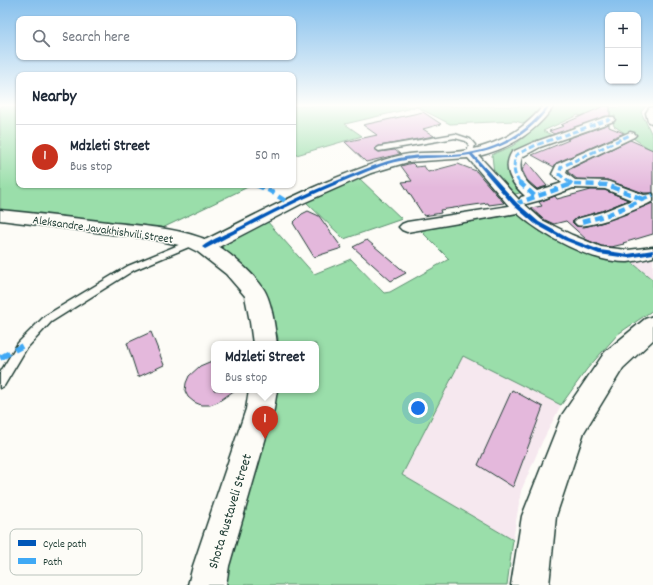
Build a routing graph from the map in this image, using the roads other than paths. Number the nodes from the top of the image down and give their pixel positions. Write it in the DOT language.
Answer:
graph roads {
  1 [pos="523,133"];
  2 [pos="569,133"];
  3 [pos="630,135"];
  4 [pos="378,150"];
  5 [pos="470,153"];
  6 [pos="572,184"];
  7 [pos="536,196"];
  8 [pos="649,198"];
  9 [pos="518,206"];
  10 [pos="0,215"];
  11 [pos="582,222"];
  12 [pos="408,227"];
  13 [pos="199,244"];
  14 [pos="653,252"];
  15 [pos="653,326"];
  16 [pos="264,341"];
  17 [pos="0,383"];
  18 [pos="263,393"];
  19 [pos="207,585"];
  20 [pos="530,585"];
  1 -- 5 [label="street"];
  2 -- 7 [label="street"];
  3 -- 6 [label="street"];
  4 -- 5 [label="lane"];
  5 -- 9 [label="street"];
  5 -- 13 [label="street"];
  6 -- 7 [label="street"];
  6 -- 8 [label="street"];
  7 -- 9 [label="street"];
  8 -- 11 [label="street"];
  9 -- 12 [label="street"];
  9 -- 14 [label="street"];
  10 -- 13 [label="main road, Aleksandre Javakhishvili Street"];
  13 -- 16 [label="main road"];
  13 -- 17 [label="lane"];
  15 -- 20 [label="main road"];
  18 -- 19 [label="main road, Shota Rustaveli Street"];
}
